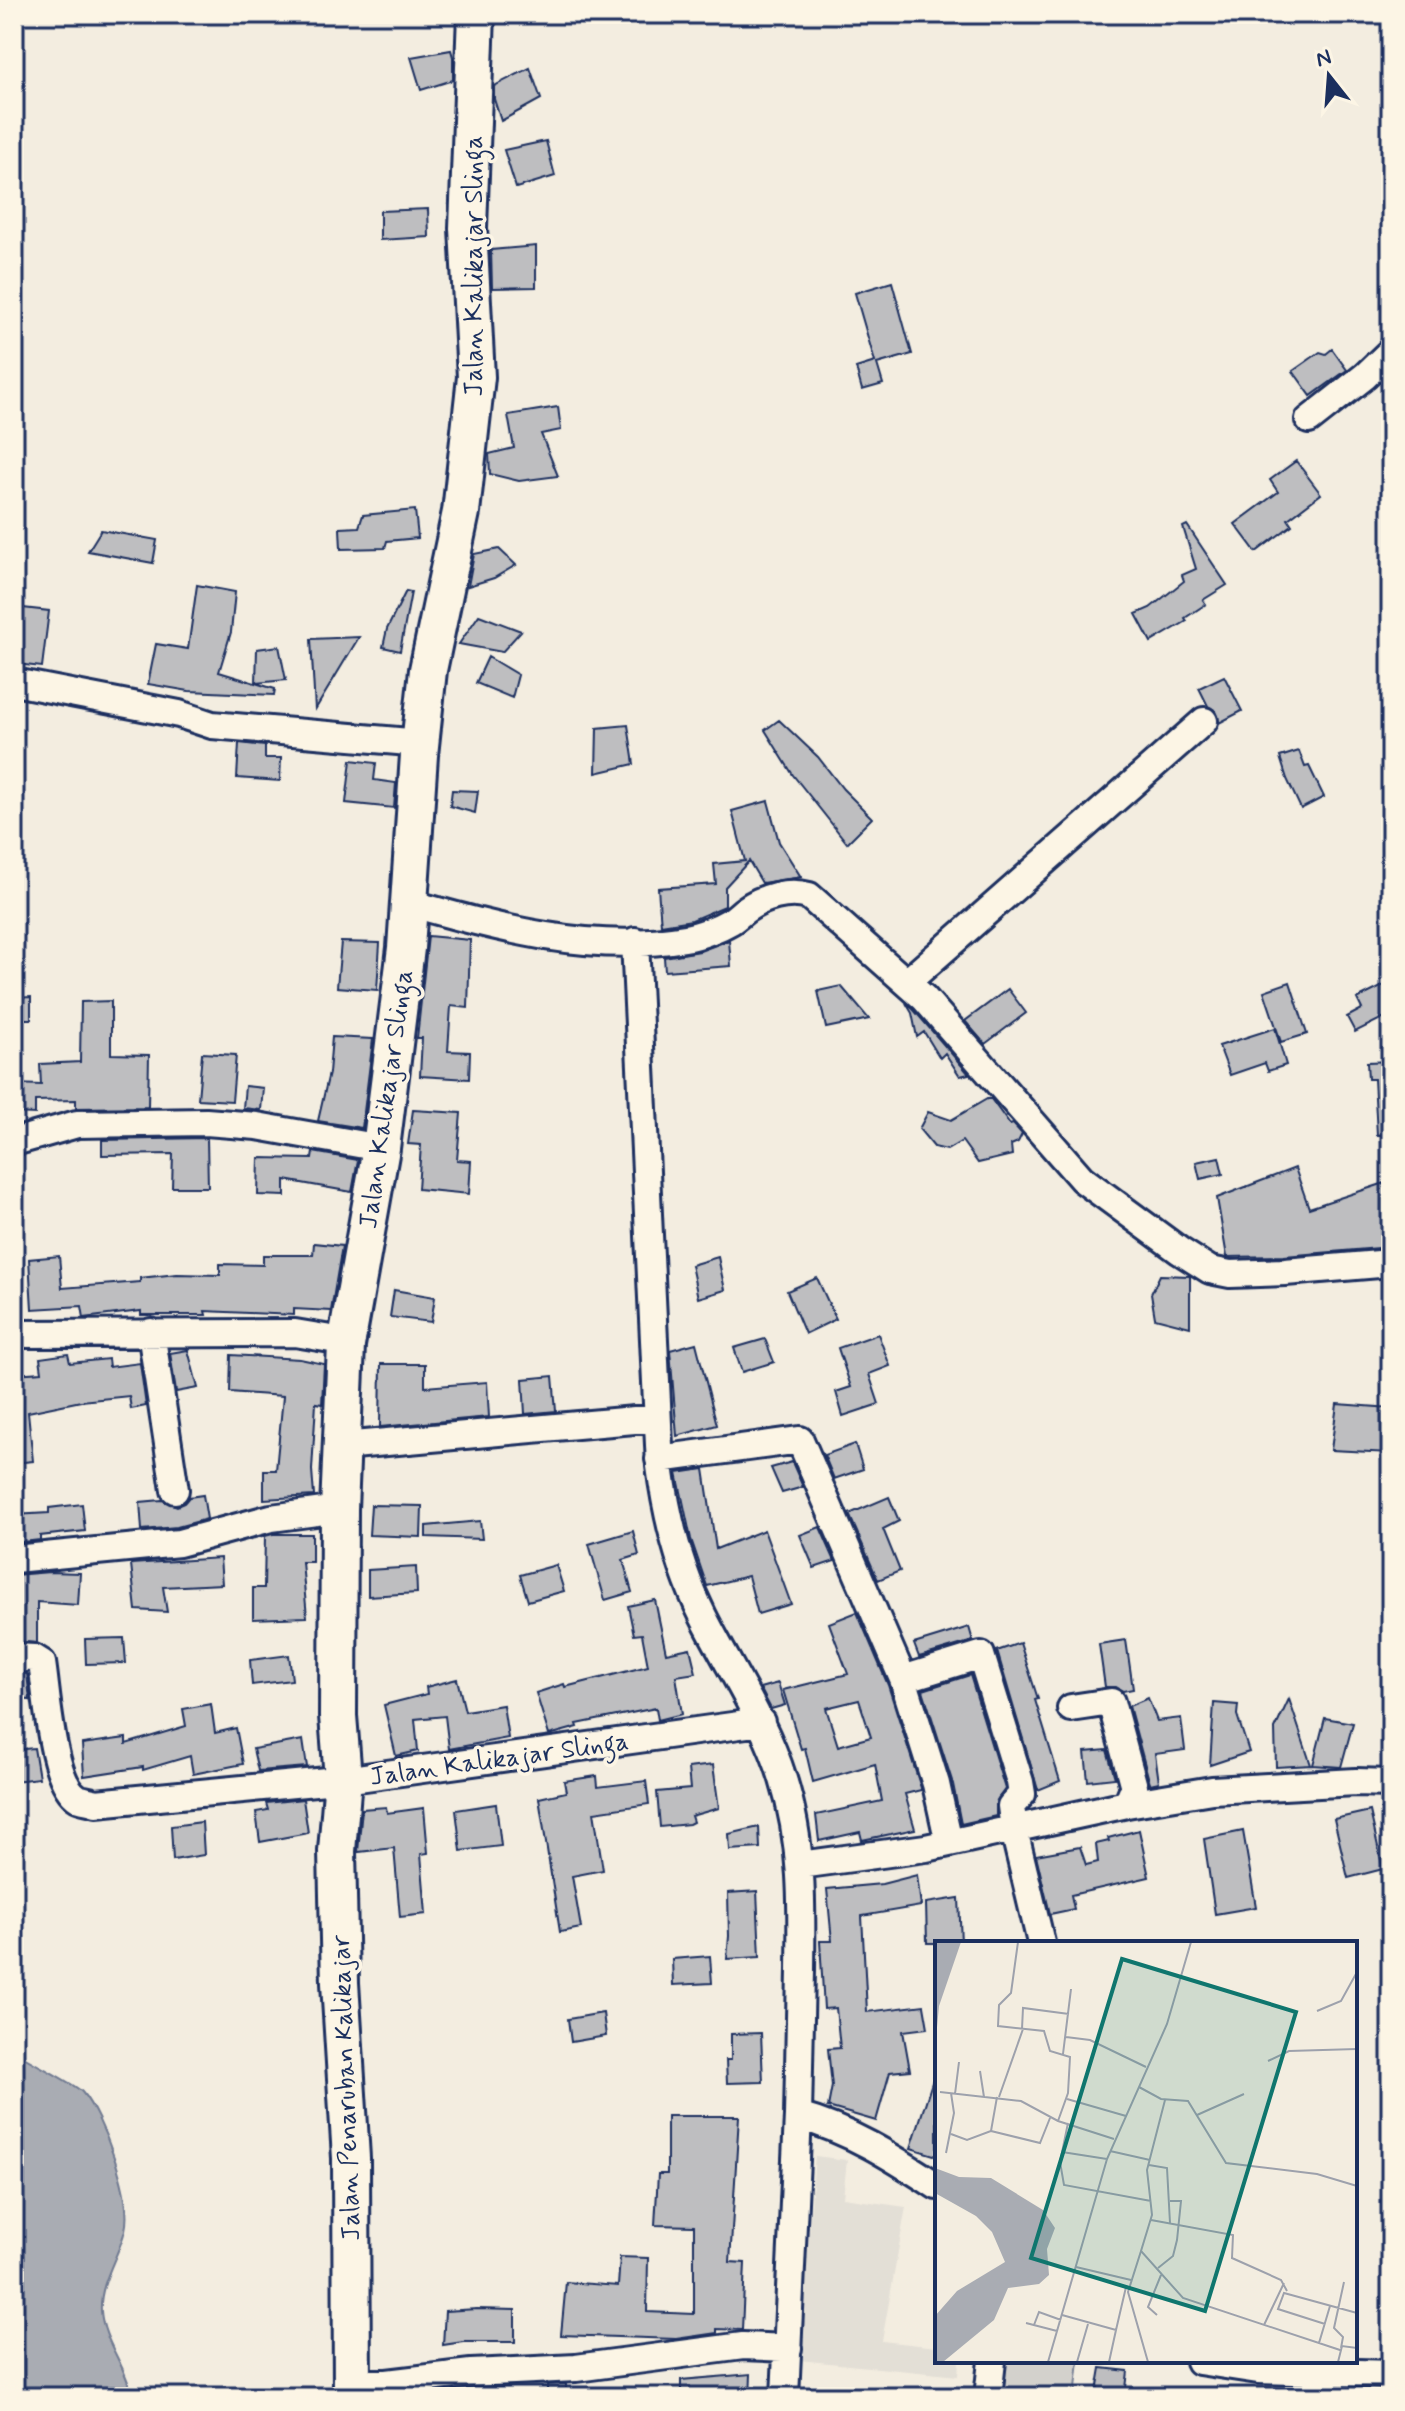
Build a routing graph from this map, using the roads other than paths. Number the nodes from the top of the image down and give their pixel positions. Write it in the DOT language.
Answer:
graph roads {
  1 [pos="476,14"];
  2 [pos="1391,351"];
  3 [pos="1309,420"];
  4 [pos="14,682"];
  5 [pos="1204,721"];
  6 [pos="421,743"];
  7 [pos="409,903"];
  8 [pos="635,941"];
  9 [pos="907,982"];
  10 [pos="14,1142"];
  11 [pos="381,1148"];
  12 [pos="1391,1263"];
  13 [pos="151,1332"];
  14 [pos="14,1334"];
  15 [pos="346,1345"];
  16 [pos="657,1418"];
  17 [pos="342,1446"];
  18 [pos="659,1459"];
  19 [pos="175,1490"];
  20 [pos="339,1509"];
  21 [pos="14,1559"];
  22 [pos="14,1657"];
  23 [pos="903,1679"];
  24 [pos="1071,1708"];
  25 [pos="756,1723"];
  26 [pos="343,1778"];
  27 [pos="1391,1783"];
  28 [pos="1127,1804"];
  29 [pos="1014,1830"];
  30 [pos="949,1843"];
  31 [pos="800,1865"];
  32 [pos="1041,1941"];
  33 [pos="798,2116"];
  34 [pos="935,2185"];
  35 [pos="779,2348"];
  36 [pos="992,2363"];
  37 [pos="1212,2363"];
  38 [pos="1391,2374"];
  39 [pos="352,2390"];
  40 [pos="769,2397"];
  41 [pos="785,2397"];
  42 [pos="988,2397"];
  1 -- 6 [label="street, Jalan Kalikajar Slinga"];
  2 -- 3 [label="street"];
  4 -- 6 [label="street"];
  5 -- 9 [label="street"];
  6 -- 7 [label="street, Jalan Kalikajar Slinga"];
  7 -- 8 [label="street"];
  7 -- 11 [label="street, Jalan Kalikajar Slinga"];
  8 -- 9 [label="street"];
  8 -- 16 [label="street"];
  9 -- 12 [label="street"];
  10 -- 11 [label="street"];
  11 -- 15 [label="street, Jalan Kalikajar Slinga"];
  13 -- 14 [label="street"];
  13 -- 15 [label="street"];
  13 -- 19 [label="street"];
  15 -- 17 [label="street, Jalan Kalikajar Slinga"];
  16 -- 17 [label="street"];
  16 -- 18 [label="street"];
  17 -- 20 [label="street, Jalan Kalikajar Slinga"];
  18 -- 23 [label="street"];
  18 -- 25 [label="street"];
  20 -- 21 [label="street"];
  20 -- 26 [label="street, Jalan Kalikajar Slinga"];
  22 -- 26 [label="street"];
  23 -- 29 [label="street"];
  23 -- 30 [label="street"];
  24 -- 28 [label="street"];
  25 -- 26 [label="street, Jalan Kalikajar Slinga"];
  25 -- 31 [label="street"];
  26 -- 39 [label="street, Jalan Penaruban Kalikajar"];
  27 -- 28 [label="street"];
  28 -- 29 [label="street"];
  29 -- 30 [label="street"];
  29 -- 32 [label="street"];
  30 -- 31 [label="street"];
  31 -- 33 [label="street"];
  33 -- 34 [label="street"];
  33 -- 35 [label="street"];
  35 -- 39 [label="street"];
  35 -- 40 [label="street"];
  35 -- 41 [label="street"];
  36 -- 42 [label="street"];
  37 -- 38 [label="street"];
}
